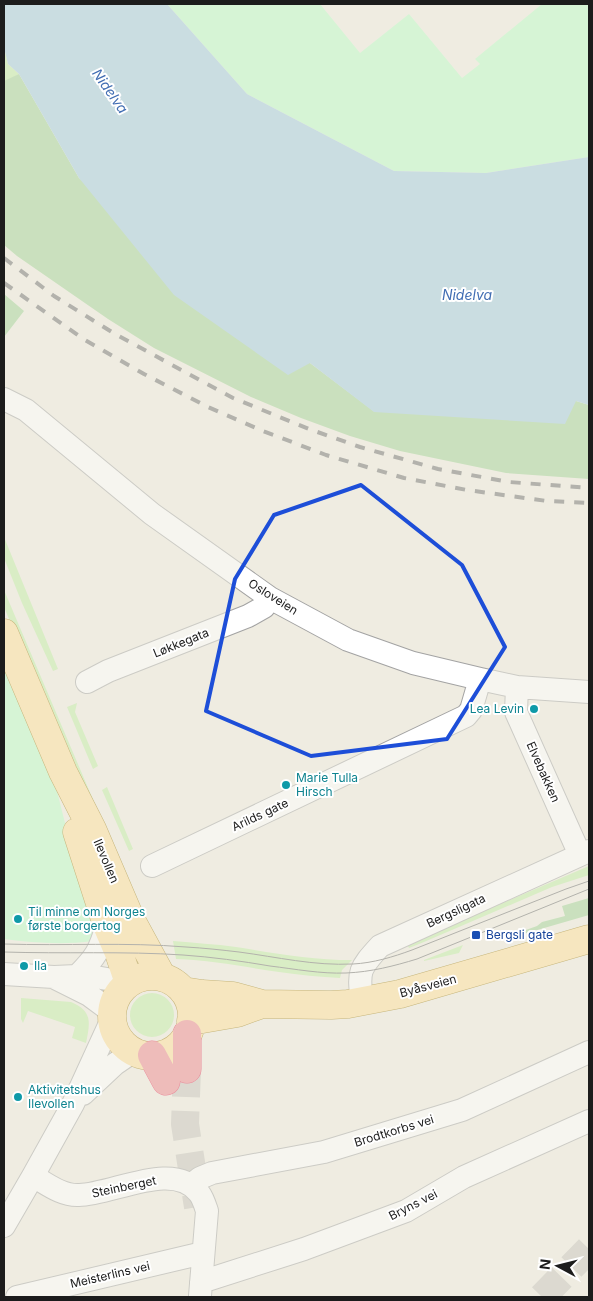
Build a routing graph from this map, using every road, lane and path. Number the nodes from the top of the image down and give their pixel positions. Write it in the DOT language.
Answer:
graph roads {
  1 [pos="4,400"];
  2 [pos="270,598"];
  3 [pos="4,633"];
  4 [pos="480,679"];
  5 [pos="87,682"];
  6 [pos="517,687"];
  7 [pos="589,692"];
  8 [pos="63,772"];
  9 [pos="585,853"];
  10 [pos="152,866"];
  11 [pos="107,925"];
  12 [pos="589,939"];
  13 [pos="4,974"];
  14 [pos="77,976"];
  15 [pos="54,977"];
  16 [pos="129,983"];
  17 [pos="172,984"];
  18 [pos="362,1002"];
  19 [pos="262,1004"];
  20 [pos="112,1016"];
  21 [pos="189,1027"];
  22 [pos="589,1052"];
  23 [pos="143,1053"];
  24 [pos="73,1104"];
  25 [pos="589,1121"];
  26 [pos="34,1176"];
  27 [pos="191,1185"];
  28 [pos="4,1226"];
  29 [pos="204,1253"];
  30 [pos="201,1290"];
  31 [pos="17,1297"];
  1 -- 2 [label="street, Osloveien"];
  2 -- 4 [label="street, Osloveien"];
  2 -- 5 [label="street, Løkkegata"];
  3 -- 8 [label="main road, Ilevollen"];
  4 -- 6 [label="street, Osloveien"];
  4 -- 10 [label="street, Arilds gate"];
  6 -- 7 [label="street, Osloveien"];
  6 -- 9 [label="street, Elvebakken"];
  8 -- 11 [label="main road, Ilevollen"];
  8 -- 17 [label="main road, Ilevollen"];
  9 -- 18 [label="street, Bergsligata"];
  11 -- 14 [label="street"];
  11 -- 16 [label="main road, Ilevollen"];
  12 -- 18 [label="main road, Byåsveien"];
  13 -- 15 [label="street"];
  14 -- 15 [label="street"];
  14 -- 16 [label="street"];
  15 -- 20 [label="street"];
  16 -- 17 [label="main road"];
  16 -- 20 [label="main road"];
  17 -- 19 [label="main road, Byåsveien"];
  17 -- 21 [label="main road"];
  18 -- 19 [label="main road, Byåsveien"];
  19 -- 21 [label="main road, Byåsveien"];
  20 -- 23 [label="main road"];
  20 -- 24 [label="street"];
  21 -- 23 [label="main road"];
  21 -- 23 [label="highway"];
  22 -- 27 [label="street, Brodtkorbs vei"];
  23 -- 24 [label="street"];
  24 -- 26 [label="street"];
  25 -- 30 [label="street, Bryns vei"];
  26 -- 27 [label="street, Steinberget"];
  26 -- 28 [label="street"];
  27 -- 29 [label="street"];
  29 -- 30 [label="street"];
  29 -- 31 [label="street, Meisterlins vei"];
}
